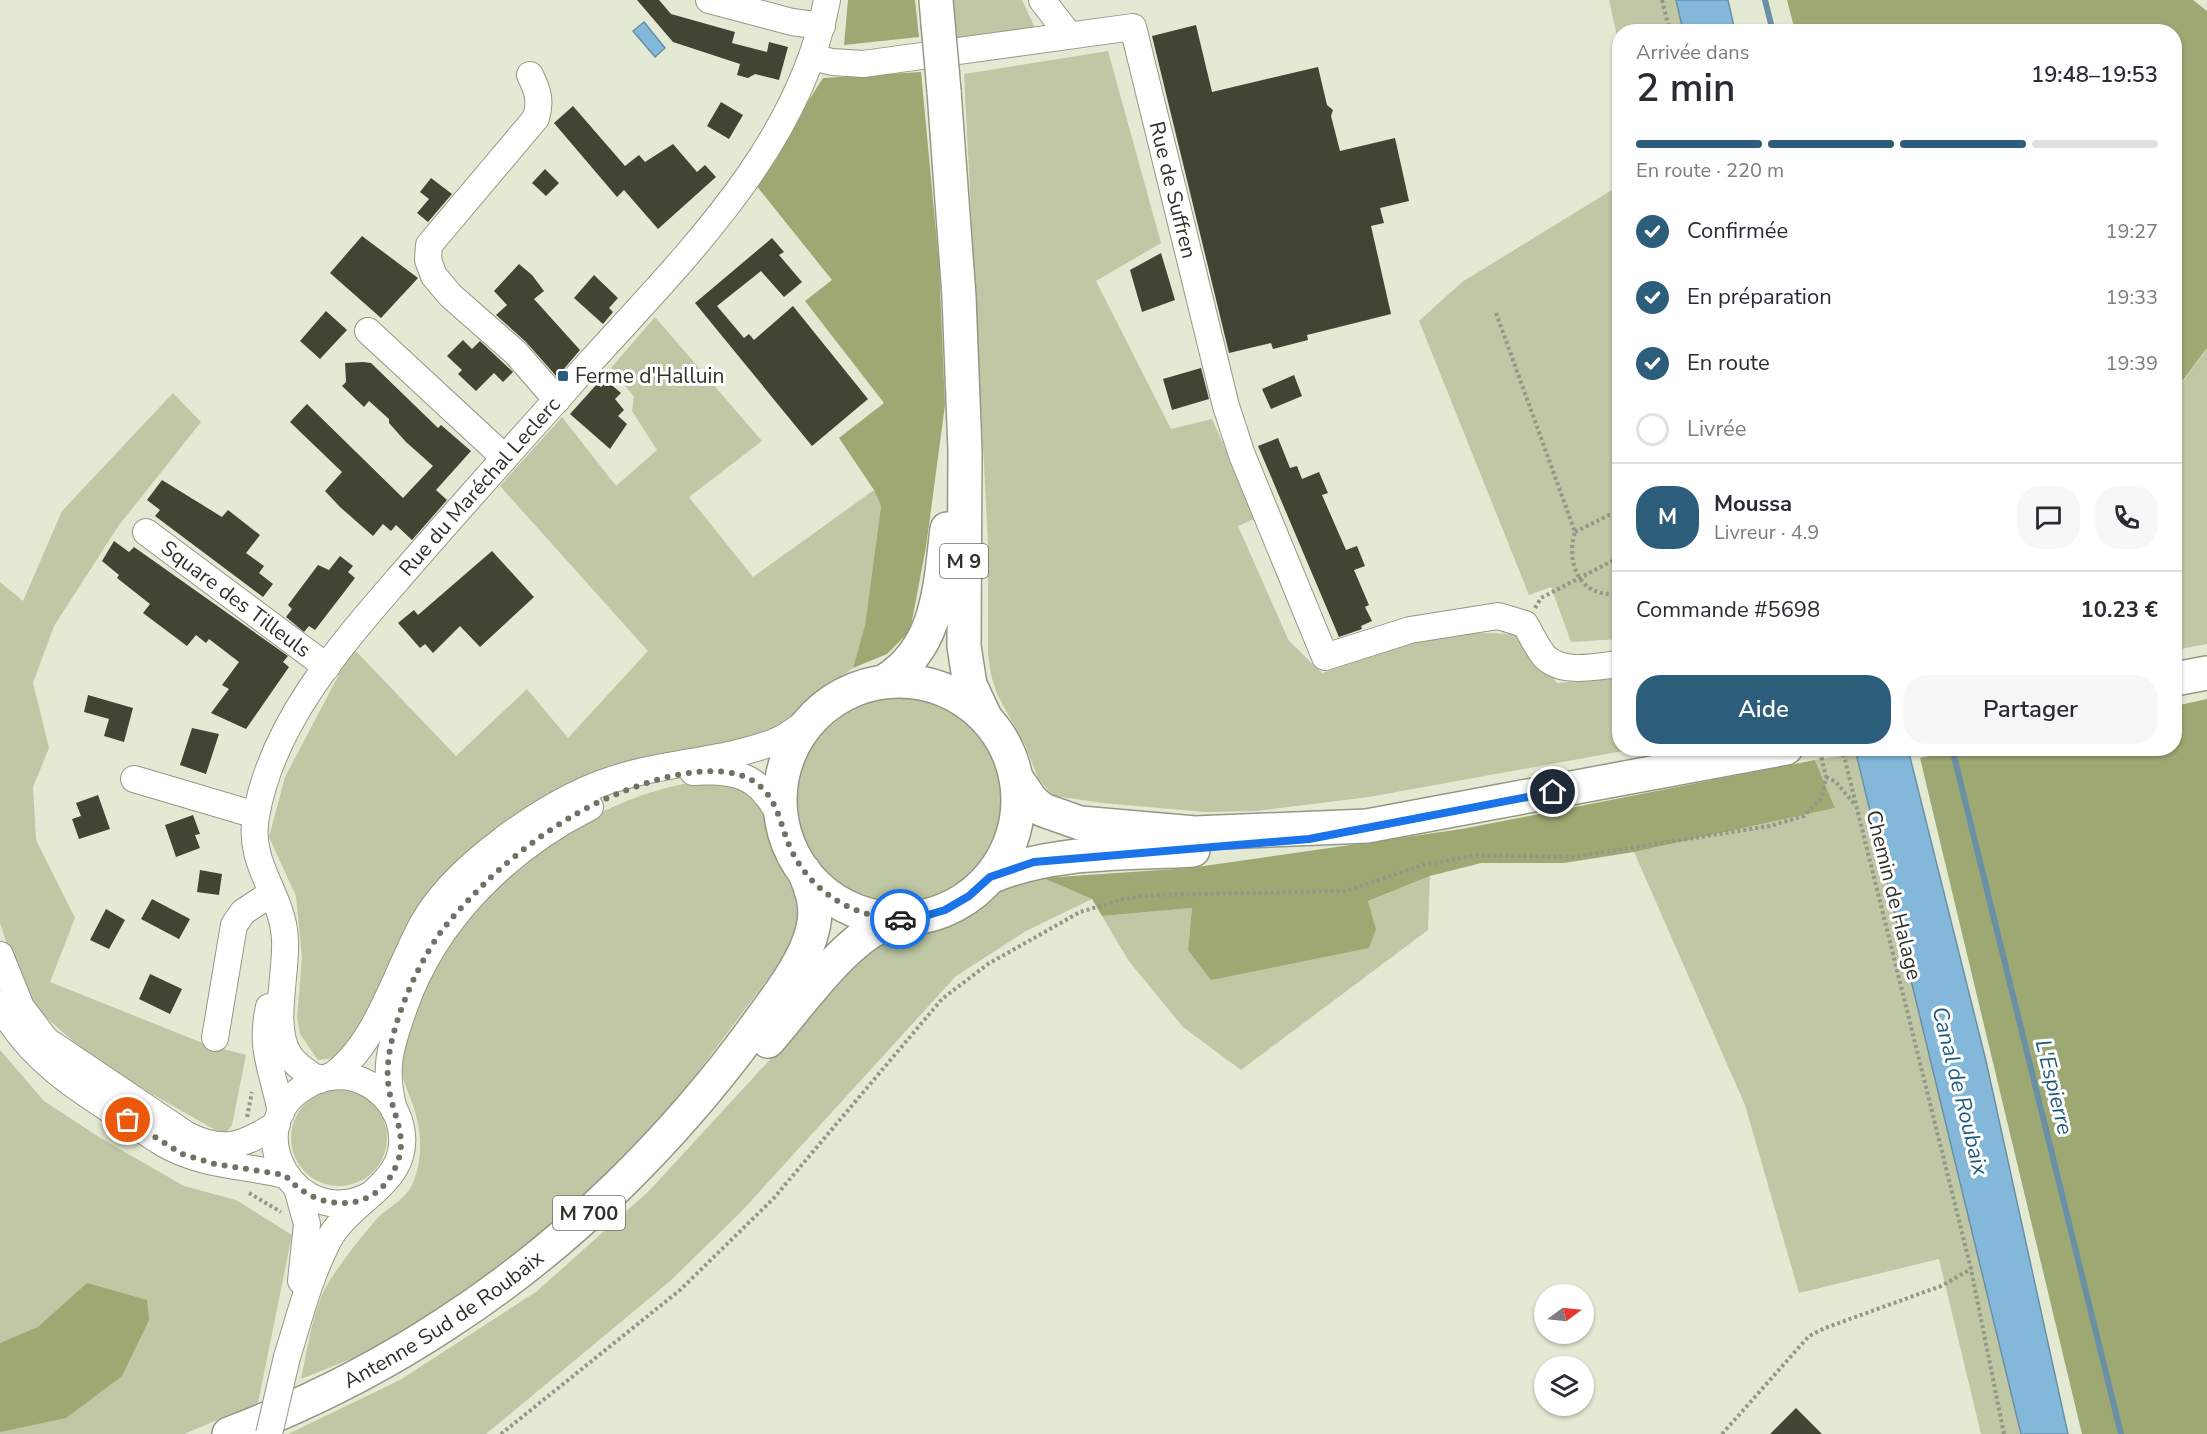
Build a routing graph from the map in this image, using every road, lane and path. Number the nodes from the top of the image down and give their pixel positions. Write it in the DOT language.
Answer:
graph roads {
  1 [pos="709,0"];
  2 [pos="827,0"];
  3 [pos="1042,0"];
  4 [pos="1662,0"];
  5 [pos="937,12"];
  6 [pos="1668,24"];
  7 [pos="822,26"];
  8 [pos="1069,35"];
  9 [pos="812,57"];
  10 [pos="530,75"];
  11 [pos="1496,313"];
  12 [pos="368,331"];
  13 [pos="961,399"];
  14 [pos="557,400"];
  15 [pos="505,458"];
  16 [pos="1612,515"];
  17 [pos="146,532"];
  18 [pos="1575,532"];
  19 [pos="1612,561"];
  20 [pos="1578,579"];
  21 [pos="1612,593"];
  22 [pos="1525,624"];
  23 [pos="1612,665"];
  24 [pos="327,667"];
  25 [pos="2207,673"];
  26 [pos="2182,678"];
  27 [pos="885,681"];
  28 [pos="812,718"];
  29 [pos="986,718"];
  30 [pos="1747,756"];
  31 [pos="1822,756"];
  32 [pos="1844,756"];
  33 [pos="1826,777"];
  34 [pos="1016,778"];
  35 [pos="134,779"];
  36 [pos="1857,807"];
  37 [pos="256,815"];
  38 [pos="782,820"];
  39 [pos="1367,826"];
  40 [pos="804,871"];
  41 [pos="990,877"];
  42 [pos="272,893"];
  43 [pos="909,919"];
  44 [pos="285,940"];
  45 [pos="0,954"];
  46 [pos="0,1004"];
  47 [pos="215,1038"];
  48 [pos="324,1078"];
  49 [pos="394,1110"];
  50 [pos="279,1119"];
  51 [pos="291,1181"];
  52 [pos="372,1194"];
  53 [pos="1971,1269"];
  54 [pos="286,1357"];
  55 [pos="229,1434"];
  56 [pos="268,1434"];
  57 [pos="501,1434"];
  58 [pos="1722,1434"];
  59 [pos="2004,1434"];
  1 -- 7 [label="street"];
  2 -- 7 [label="street, Rue du Maréchal Leclerc"];
  3 -- 8 [label="street"];
  4 -- 6 [label="path"];
  5 -- 13 [label="highway, M 9, bridge"];
  7 -- 9 [label="street, Rue du Maréchal Leclerc"];
  8 -- 9 [label="street, Rue de Suffren"];
  8 -- 22 [label="street, Rue de Suffren"];
  9 -- 14 [label="street, Rue du Maréchal Leclerc"];
  10 -- 14 [label="street"];
  11 -- 18 [label="path"];
  12 -- 15 [label="street"];
  13 -- 27 [label="highway, M 9"];
  13 -- 29 [label="highway, M 9"];
  14 -- 15 [label="street, Rue du Maréchal Leclerc"];
  15 -- 24 [label="street, Rue du Maréchal Leclerc"];
  16 -- 18 [label="path"];
  17 -- 24 [label="street, Square des Tilleuls"];
  18 -- 20 [label="path"];
  19 -- 20 [label="path"];
  20 -- 21 [label="path"];
  20 -- 22 [label="path"];
  22 -- 23 [label="street"];
  24 -- 37 [label="street, Rue du Maréchal Leclerc"];
  25 -- 26 [label="highway"];
  27 -- 28 [label="highway"];
  27 -- 29 [label="highway"];
  28 -- 38 [label="highway"];
  28 -- 48 [label="street"];
  29 -- 34 [label="highway"];
  30 -- 39 [label="highway"];
  31 -- 33 [label="path"];
  32 -- 36 [label="path, Chemin de Halage"];
  33 -- 36 [label="path"];
  33 -- 57 [label="path"];
  34 -- 39 [label="highway"];
  34 -- 41 [label="highway"];
  35 -- 37 [label="street"];
  36 -- 53 [label="path, Chemin de Halage"];
  37 -- 42 [label="street, Rue du Maréchal Leclerc"];
  38 -- 40 [label="highway"];
  38 -- 49 [label="street"];
  39 -- 41 [label="highway"];
  40 -- 43 [label="highway"];
  40 -- 55 [label="highway, Antenne Sud de Roubaix / M 700"];
  41 -- 43 [label="highway, Antenne Sud de Roubaix"];
  42 -- 44 [label="street, Rue du Maréchal Leclerc"];
  42 -- 47 [label="street"];
  43 -- 56 [label="highway, Antenne Sud de Roubaix / M 700"];
  44 -- 48 [label="street, Rue du Maréchal Leclerc"];
  44 -- 50 [label="street, Rue du Maréchal Leclerc"];
  45 -- 50 [label="street"];
  46 -- 51 [label="street"];
  48 -- 49 [label="street"];
  48 -- 50 [label="street"];
  49 -- 52 [label="street"];
  50 -- 51 [label="street"];
  51 -- 52 [label="street"];
  51 -- 54 [label="street"];
  52 -- 54 [label="street"];
  53 -- 58 [label="path"];
  53 -- 59 [label="path, Chemin de Halage"];
  54 -- 56 [label="street, bridge"];
}
